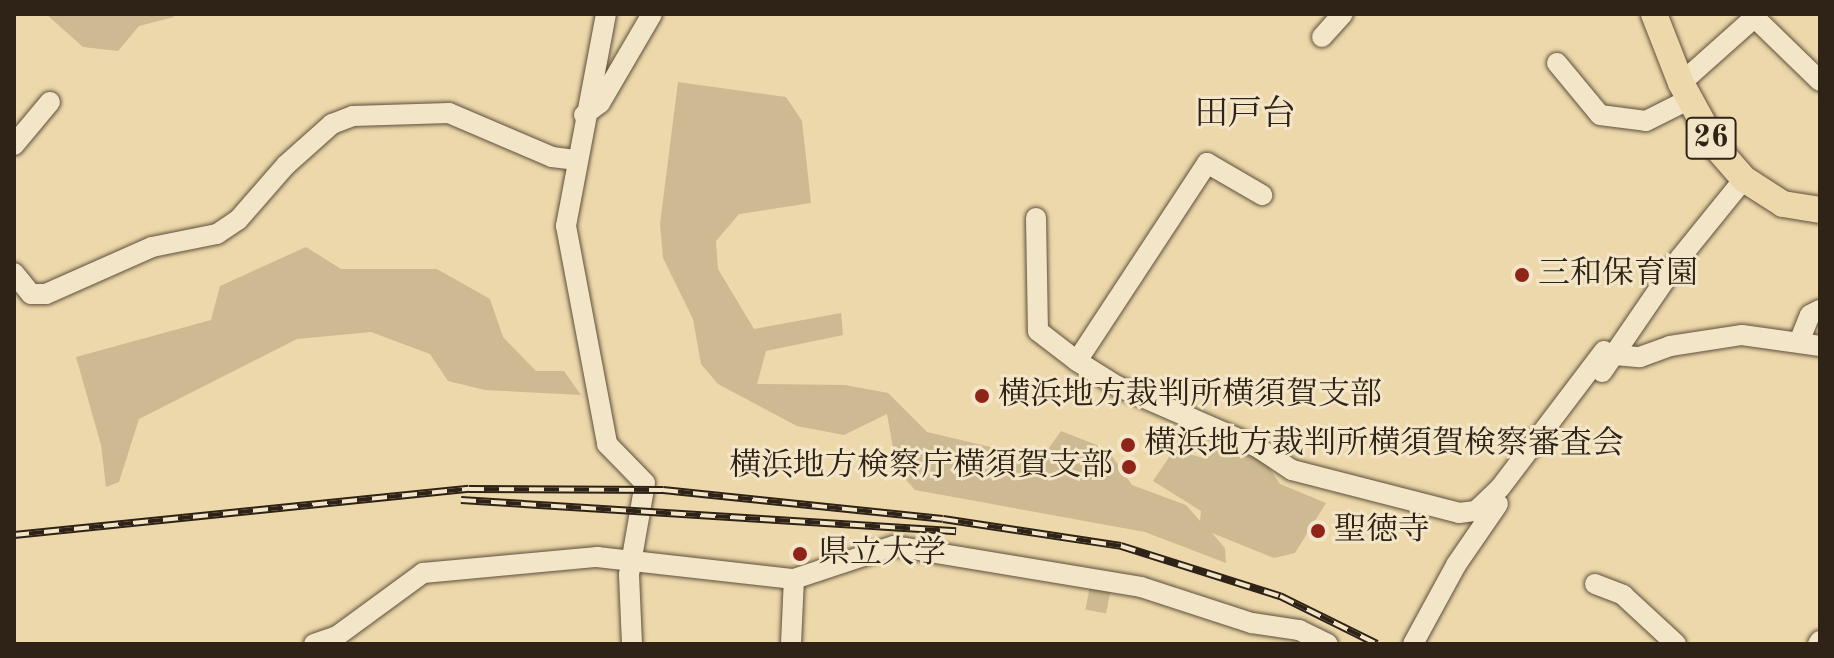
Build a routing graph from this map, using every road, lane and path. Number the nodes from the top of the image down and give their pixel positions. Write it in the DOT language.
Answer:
graph roads {
  1 [pos="606,14"];
  2 [pos="652,14"];
  3 [pos="1343,14"];
  4 [pos="1654,14"];
  5 [pos="1752,16"];
  6 [pos="1322,37"];
  7 [pos="1557,63"];
  8 [pos="1820,81"];
  9 [pos="1685,91"];
  10 [pos="50,102"];
  11 [pos="584,115"];
  12 [pos="14,145"];
  13 [pos="575,160"];
  14 [pos="1744,179"];
  15 [pos="1262,195"];
  16 [pos="1820,210"];
  17 [pos="1036,218"];
  18 [pos="14,273"];
  19 [pos="1820,310"];
  20 [pos="1799,342"];
  21 [pos="1820,346"];
  22 [pos="1609,353"];
  23 [pos="1077,361"];
  24 [pos="632,563"];
  25 [pos="794,579"];
  26 [pos="1595,584"];
  27 [pos="1283,627"];
  28 [pos="1415,643"];
  29 [pos="314,644"];
  30 [pos="632,644"];
  31 [pos="791,644"];
  32 [pos="1302,644"];
  33 [pos="1328,644"];
  34 [pos="1676,644"];
  1 -- 11 [label="street"];
  2 -- 11 [label="street"];
  3 -- 6 [label="street"];
  4 -- 9 [label="main road, 26"];
  5 -- 8 [label="street"];
  5 -- 9 [label="street"];
  7 -- 9 [label="street"];
  9 -- 14 [label="main road, 26"];
  10 -- 12 [label="street"];
  11 -- 13 [label="street"];
  13 -- 18 [label="street"];
  13 -- 24 [label="street"];
  14 -- 16 [label="main road, 26"];
  14 -- 22 [label="street"];
  15 -- 23 [label="street"];
  17 -- 23 [label="street"];
  19 -- 20 [label="street"];
  20 -- 21 [label="street"];
  20 -- 22 [label="street"];
  22 -- 23 [label="street"];
  22 -- 28 [label="street"];
  24 -- 25 [label="street"];
  24 -- 29 [label="street"];
  24 -- 30 [label="street"];
  25 -- 27 [label="street"];
  25 -- 31 [label="street"];
  26 -- 34 [label="street"];
  27 -- 32 [label="street"];
  27 -- 33 [label="street"];
}
